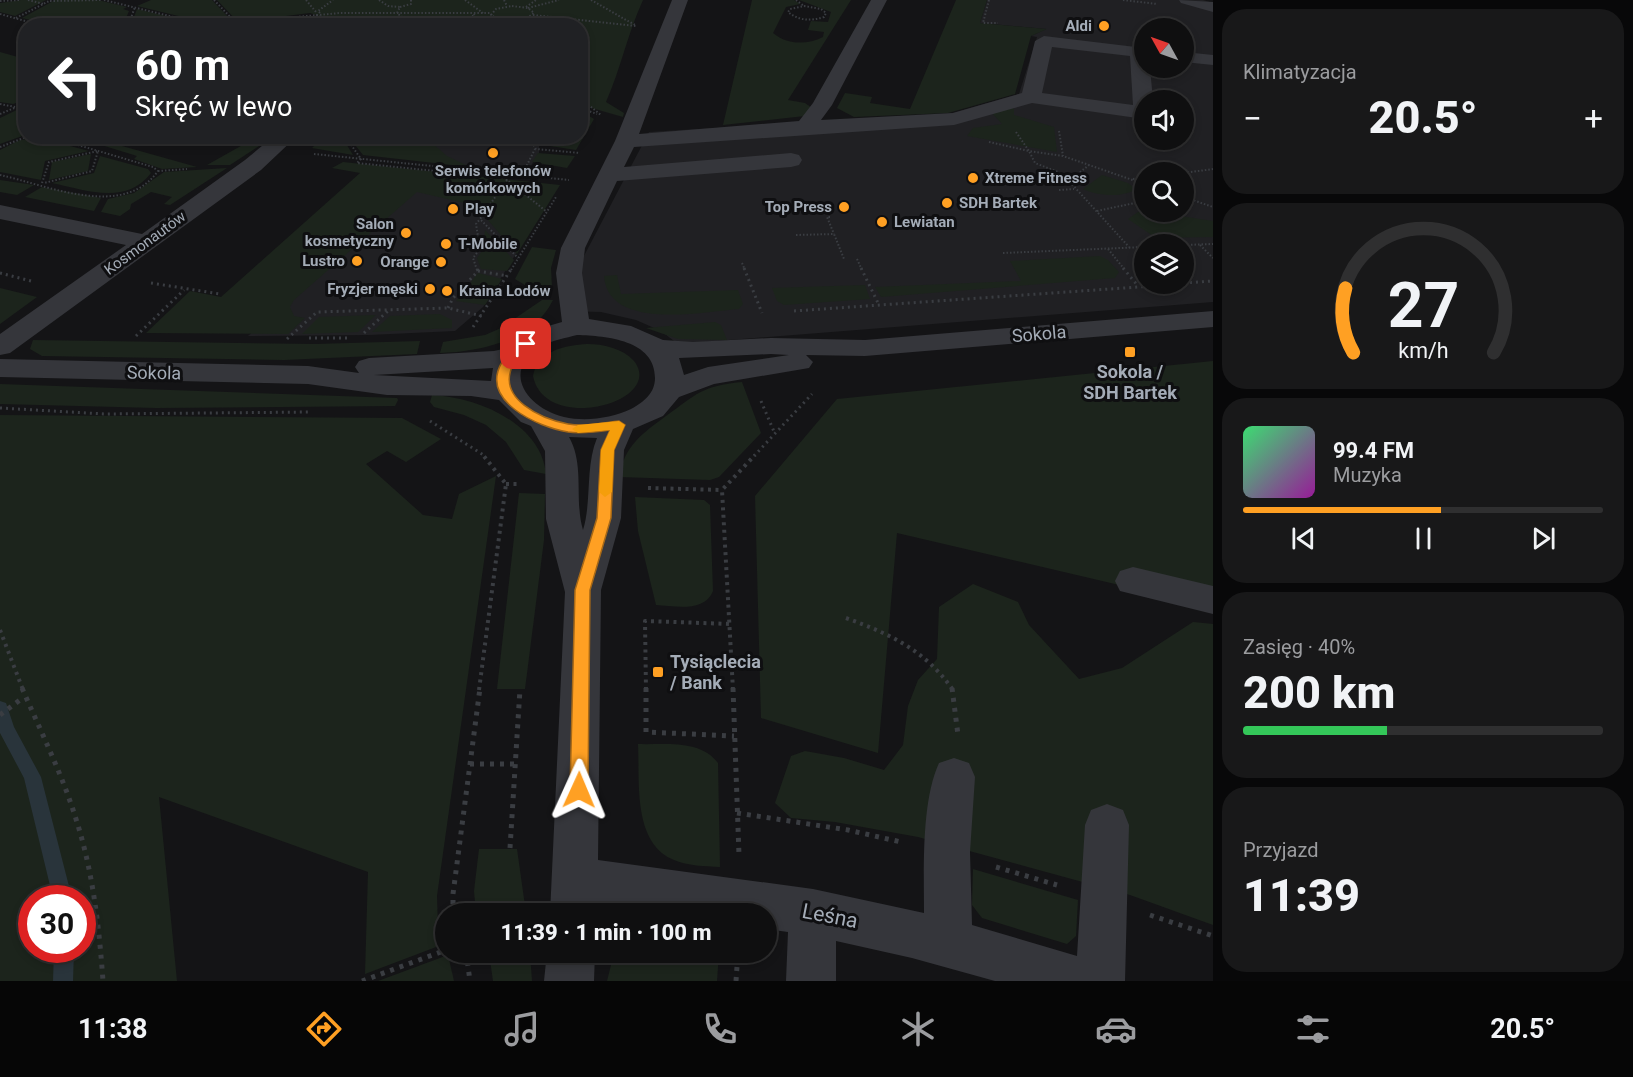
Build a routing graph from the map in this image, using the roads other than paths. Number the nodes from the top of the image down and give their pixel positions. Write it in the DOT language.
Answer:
graph roads {
  1 [pos="680,0"];
  2 [pos="879,0"];
  3 [pos="1187,0"];
  4 [pos="1210,11"];
  5 [pos="1134,51"];
  6 [pos="1194,58"];
  7 [pos="1213,60"];
  8 [pos="1143,78"];
  9 [pos="1031,96"];
  10 [pos="805,127"];
  11 [pos="627,141"];
  12 [pos="279,144"];
  13 [pos="791,160"];
  14 [pos="610,175"];
  15 [pos="0,212"];
  16 [pos="146,242"];
  17 [pos="1213,319"];
  18 [pos="576,327"];
  19 [pos="0,347"];
  20 [pos="656,348"];
  21 [pos="865,348"];
  22 [pos="512,356"];
  23 [pos="0,368"];
  24 [pos="308,375"];
  25 [pos="668,391"];
  26 [pos="507,392"];
  27 [pos="544,422"];
  28 [pos="619,425"];
  29 [pos="1133,580"];
  30 [pos="583,590"];
  31 [pos="1213,600"];
  32 [pos="954,777"];
  33 [pos="1107,825"];
  34 [pos="575,897"];
  35 [pos="813,912"];
  36 [pos="948,943"];
  37 [pos="570,963"];
  38 [pos="569,981"];
  39 [pos="811,981"];
  40 [pos="1077,981"];
  41 [pos="1100,981"];
  1 -- 11 [label="street"];
  2 -- 10 [label="street"];
  3 -- 4 [label="street"];
  5 -- 9 [label="street"];
  6 -- 7 [label="street"];
  8 -- 9 [label="street"];
  9 -- 10 [label="street"];
  10 -- 11 [label="street"];
  11 -- 14 [label="street"];
  12 -- 16 [label="street, Kosmonautów"];
  13 -- 14 [label="street"];
  14 -- 18 [label="street"];
  15 -- 16 [label="street"];
  16 -- 19 [label="street, Kosmonautów"];
  17 -- 21 [label="street, Sokola"];
  18 -- 20 [label="street"];
  18 -- 22 [label="street"];
  20 -- 21 [label="street, Sokola"];
  20 -- 25 [label="street"];
  21 -- 25 [label="street, Sokola"];
  22 -- 24 [label="street, Sokola"];
  22 -- 26 [label="street"];
  23 -- 24 [label="street, Sokola"];
  24 -- 26 [label="street, Sokola"];
  25 -- 28 [label="street"];
  26 -- 27 [label="street"];
  27 -- 28 [label="street"];
  27 -- 30 [label="street"];
  28 -- 30 [label="street"];
  29 -- 31 [label="street"];
  30 -- 34 [label="street"];
  32 -- 36 [label="street"];
  33 -- 41 [label="street"];
  34 -- 35 [label="street, Leśna"];
  35 -- 36 [label="street, Leśna"];
  35 -- 39 [label="street"];
  36 -- 40 [label="street, Leśna"];
  37 -- 38 [label="street"];
}
